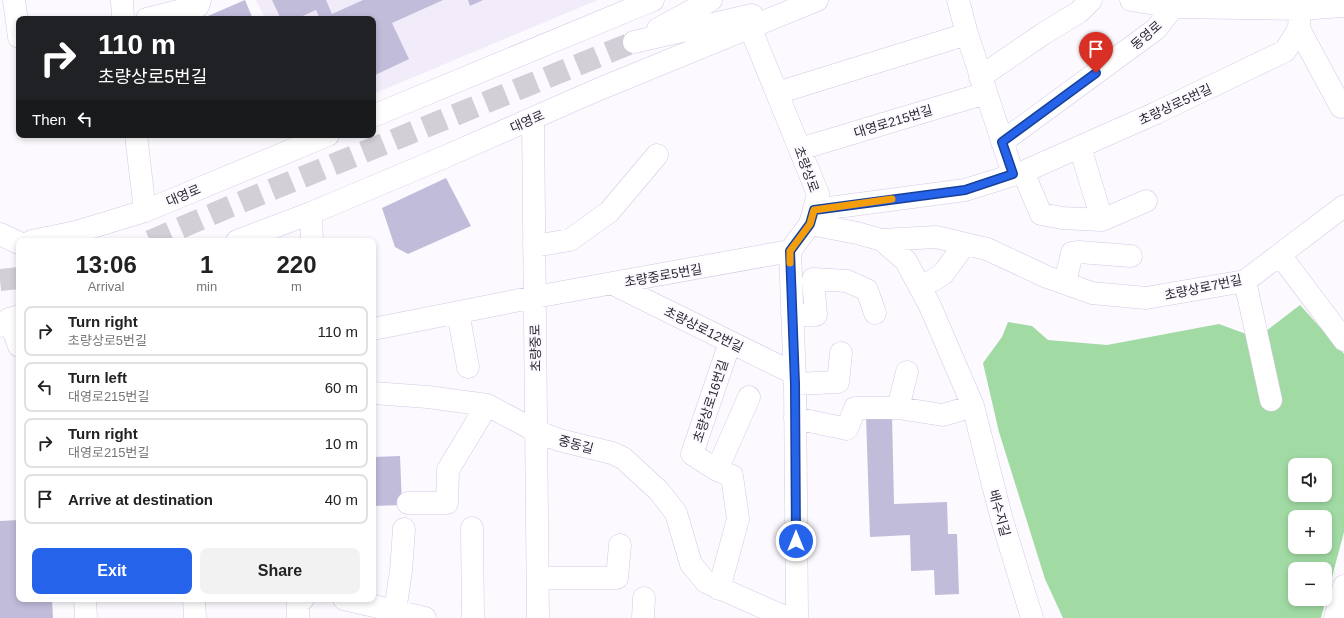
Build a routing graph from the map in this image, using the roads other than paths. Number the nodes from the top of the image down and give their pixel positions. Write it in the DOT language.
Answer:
graph roads {
  1 [pos="14,0"];
  2 [pos="122,0"];
  3 [pos="200,0"];
  4 [pos="653,0"];
  5 [pos="711,0"];
  6 [pos="817,0"];
  7 [pos="958,0"];
  8 [pos="1091,0"];
  9 [pos="1131,0"];
  10 [pos="1344,6"];
  11 [pos="1173,7"];
  12 [pos="16,16"];
  13 [pos="123,16"];
  14 [pos="159,16"];
  15 [pos="1299,19"];
  16 [pos="750,27"];
  17 [pos="967,34"];
  18 [pos="983,85"];
  19 [pos="777,93"];
  20 [pos="1341,107"];
  21 [pos="376,115"];
  22 [pos="533,118"];
  23 [pos="136,138"];
  24 [pos="321,138"];
  25 [pos="1002,142"];
  26 [pos="1080,147"];
  27 [pos="800,149"];
  28 [pos="657,155"];
  29 [pos="1018,173"];
  30 [pos="1146,201"];
  31 [pos="1344,206"];
  32 [pos="145,211"];
  33 [pos="311,213"];
  34 [pos="812,217"];
  35 [pos="1102,220"];
  36 [pos="0,234"];
  37 [pos="47,238"];
  38 [pos="245,238"];
  39 [pos="312,238"];
  40 [pos="882,240"];
  41 [pos="16,242"];
  42 [pos="16,244"];
  43 [pos="965,244"];
  44 [pos="534,246"];
  45 [pos="0,247"];
  46 [pos="790,251"];
  47 [pos="1280,254"];
  48 [pos="1131,256"];
  49 [pos="1244,281"];
  50 [pos="1065,283"];
  51 [pos="613,284"];
  52 [pos="920,288"];
  53 [pos="535,297"];
  54 [pos="458,312"];
  55 [pos="875,313"];
  56 [pos="792,314"];
  57 [pos="9,315"];
  58 [pos="376,328"];
  59 [pos="16,337"];
  60 [pos="1344,340"];
  61 [pos="730,342"];
  62 [pos="841,354"];
  63 [pos="468,368"];
  64 [pos="906,372"];
  65 [pos="795,379"];
  66 [pos="376,393"];
  67 [pos="749,396"];
  68 [pos="1271,400"];
  69 [pos="487,405"];
  70 [pos="973,406"];
  71 [pos="898,408"];
  72 [pos="796,418"];
  73 [pos="536,431"];
  74 [pos="644,462"];
  75 [pos="724,473"];
  76 [pos="659,491"];
  77 [pos="408,503"];
  78 [pos="472,528"];
  79 [pos="404,529"];
  80 [pos="620,545"];
  81 [pos="538,578"];
  82 [pos="1344,586"];
  83 [pos="719,588"];
  84 [pos="85,602"];
  85 [pos="194,602"];
  86 [pos="298,602"];
  87 [pos="368,602"];
  88 [pos="395,611"];
  89 [pos="86,618"];
  90 [pos="195,618"];
  91 [pos="298,618"];
  92 [pos="425,618"];
  93 [pos="473,618"];
  94 [pos="538,618"];
  95 [pos="787,618"];
  96 [pos="797,618"];
  97 [pos="1032,618"];
  98 [pos="1335,618"];
  1 -- 12 [label="street"];
  2 -- 13 [label="street"];
  3 -- 14 [label="street"];
  4 -- 21 [label="street"];
  5 -- 6 [label="street"];
  6 -- 16 [label="street, 대영로"];
  7 -- 17 [label="street"];
  8 -- 18 [label="street, 대영로215번길"];
  9 -- 11 [label="street, 동영로"];
  10 -- 15 [label="street, 동영로"];
  11 -- 15 [label="street, 동영로"];
  11 -- 25 [label="street, 동영로"];
  15 -- 20 [label="street"];
  15 -- 26 [label="street, 초량상로5번길"];
  16 -- 19 [label="street, 초량상로"];
  16 -- 22 [label="street, 대영로"];
  17 -- 18 [label="street"];
  17 -- 19 [label="street"];
  18 -- 25 [label="street"];
  18 -- 27 [label="street, 대영로215번길"];
  19 -- 27 [label="street, 초량상로"];
  22 -- 33 [label="street, 대영로"];
  22 -- 44 [label="street, 초량중로"];
  23 -- 32 [label="street"];
  24 -- 32 [label="street, 대영로"];
  25 -- 29 [label="street"];
  26 -- 29 [label="street, 초량상로5번길"];
  26 -- 35 [label="street"];
  27 -- 34 [label="street, 초량상로"];
  28 -- 44 [label="street"];
  29 -- 34 [label="street, 초량상로5번길"];
  29 -- 35 [label="street"];
  30 -- 35 [label="street"];
  31 -- 47 [label="street, 초량상로7번길"];
  32 -- 37 [label="street, 대영로"];
  33 -- 38 [label="street, 대영로"];
  33 -- 39 [label="street"];
  34 -- 40 [label="street, 초량상로7번길"];
  34 -- 46 [label="street, 초량상로"];
  36 -- 41 [label="street"];
  40 -- 43 [label="street, 초량상로7번길"];
  40 -- 52 [label="street, 배수지길"];
  42 -- 45 [label="street"];
  43 -- 50 [label="street, 초량상로7번길"];
  43 -- 52 [label="street"];
  44 -- 53 [label="street, 초량중로"];
  46 -- 51 [label="street, 초량중로5번길"];
  46 -- 56 [label="street"];
  47 -- 49 [label="street, 초량상로7번길"];
  47 -- 60 [label="street"];
  48 -- 50 [label="street"];
  49 -- 50 [label="street, 초량상로7번길"];
  49 -- 68 [label="street"];
  51 -- 53 [label="street, 초량중로5번길"];
  51 -- 61 [label="street, 초량상로12번길"];
  52 -- 70 [label="street, 배수지길"];
  53 -- 54 [label="street, 초량중로5번길"];
  53 -- 73 [label="street, 초량중로"];
  54 -- 58 [label="street, 초량중로5번길"];
  54 -- 63 [label="street"];
  55 -- 56 [label="street"];
  56 -- 65 [label="street"];
  57 -- 59 [label="street"];
  61 -- 65 [label="street, 초량상로12번길"];
  61 -- 75 [label="street, 초량상로16번길"];
  62 -- 65 [label="street"];
  64 -- 71 [label="street"];
  65 -- 72 [label="street"];
  66 -- 69 [label="street, 중동길"];
  67 -- 75 [label="street"];
  69 -- 73 [label="street, 중동길"];
  69 -- 77 [label="street"];
  70 -- 71 [label="street"];
  70 -- 97 [label="street, 배수지길"];
  71 -- 72 [label="street"];
  72 -- 96 [label="street"];
  73 -- 76 [label="street, 중동길"];
  73 -- 81 [label="street, 초량중로"];
  74 -- 76 [label="street, 중동길"];
  75 -- 83 [label="street"];
  76 -- 83 [label="street, 중동길"];
  78 -- 93 [label="street"];
  79 -- 88 [label="street"];
  80 -- 81 [label="street"];
  81 -- 94 [label="street, 초량중로"];
  82 -- 98 [label="street"];
  83 -- 95 [label="street, 중동길"];
  84 -- 89 [label="street"];
  85 -- 90 [label="street"];
  86 -- 91 [label="street"];
  87 -- 88 [label="street"];
  88 -- 92 [label="street"];
}
